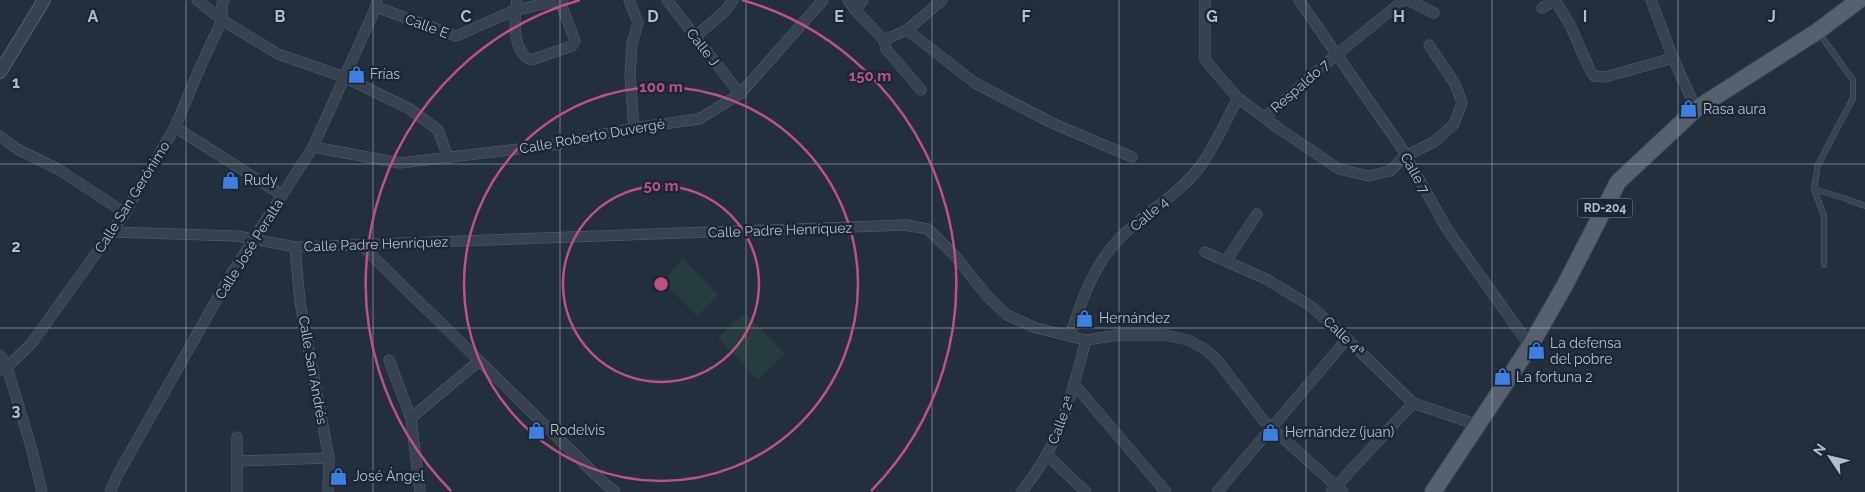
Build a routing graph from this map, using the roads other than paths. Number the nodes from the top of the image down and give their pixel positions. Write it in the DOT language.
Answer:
graph roads {
  1 [pos="44,0"];
  2 [pos="197,0"];
  3 [pos="224,0"];
  4 [pos="562,0"];
  5 [pos="629,0"];
  6 [pos="667,0"];
  7 [pos="733,0"];
  8 [pos="823,0"];
  9 [pos="848,0"];
  10 [pos="863,0"];
  11 [pos="942,0"];
  12 [pos="1204,0"];
  13 [pos="1299,0"];
  14 [pos="1404,0"];
  15 [pos="1408,0"];
  16 [pos="1555,0"];
  17 [pos="1651,0"];
  18 [pos="1859,0"];
  19 [pos="376,3"];
  20 [pos="516,5"];
  21 [pos="1542,8"];
  22 [pos="855,10"];
  23 [pos="1434,13"];
  24 [pos="222,20"];
  25 [pos="907,30"];
  26 [pos="1818,31"];
  27 [pos="695,37"];
  28 [pos="884,40"];
  29 [pos="1430,45"];
  30 [pos="1336,55"];
  31 [pos="1673,58"];
  32 [pos="0,72"];
  33 [pos="344,77"];
  34 [pos="921,90"];
  35 [pos="740,94"];
  36 [pos="1238,98"];
  37 [pos="1696,109"];
  38 [pos="1264,118"];
  39 [pos="175,127"];
  40 [pos="634,128"];
  41 [pos="0,136"];
  42 [pos="313,147"];
  43 [pos="1405,156"];
  44 [pos="448,157"];
  45 [pos="1132,157"];
  46 [pos="1814,189"];
  47 [pos="282,196"];
  48 [pos="1865,206"];
  49 [pos="126,213"];
  50 [pos="1257,214"];
  51 [pos="113,232"];
  52 [pos="254,240"];
  53 [pos="360,244"];
  54 [pos="295,247"];
  55 [pos="1205,252"];
  56 [pos="1226,261"];
  57 [pos="1824,265"];
  58 [pos="1070,335"];
  59 [pos="1347,338"];
  60 [pos="1086,340"];
  61 [pos="1530,346"];
  62 [pos="0,355"];
  63 [pos="389,360"];
  64 [pos="479,361"];
  65 [pos="3,368"];
  66 [pos="1074,384"];
  67 [pos="1413,403"];
  68 [pos="411,418"];
  69 [pos="1478,425"];
  70 [pos="1271,428"];
  71 [pos="237,437"];
  72 [pos="1048,456"];
  73 [pos="329,458"];
  74 [pos="237,461"];
  75 [pos="1337,490"];
  76 [pos="42,492"];
  77 [pos="110,492"];
  78 [pos="237,492"];
  79 [pos="328,492"];
  80 [pos="420,492"];
  81 [pos="615,492"];
  82 [pos="1021,492"];
  83 [pos="1086,492"];
  84 [pos="1166,492"];
  85 [pos="1216,492"];
  86 [pos="1433,492"];
  1 -- 32 [label="street"];
  2 -- 24 [label="street"];
  3 -- 24 [label="street, Calle San Gerónimo"];
  4 -- 20 [label="street, Calle E"];
  4 -- 20 [label="street"];
  5 -- 40 [label="street"];
  6 -- 27 [label="street, Calle J"];
  7 -- 27 [label="street"];
  8 -- 35 [label="street, Calle Roberto Duvergé"];
  9 -- 22 [label="street"];
  10 -- 22 [label="street"];
  11 -- 25 [label="street"];
  12 -- 36 [label="street"];
  13 -- 30 [label="street, Calle 7"];
  14 -- 30 [label="street, Respaldo 7"];
  15 -- 23 [label="street"];
  16 -- 21 [label="street"];
  16 -- 31 [label="street"];
  17 -- 31 [label="street"];
  18 -- 26 [label="main road, RD-204"];
  19 -- 20 [label="street, Calle E"];
  19 -- 33 [label="street, Calle José Peralta"];
  22 -- 28 [label="street"];
  24 -- 33 [label="street"];
  24 -- 39 [label="street, Calle San Gerónimo"];
  25 -- 28 [label="street"];
  25 -- 45 [label="street"];
  26 -- 37 [label="main road, RD-204"];
  26 -- 46 [label="lane"];
  27 -- 35 [label="street, Calle J"];
  28 -- 34 [label="street"];
  29 -- 43 [label="street"];
  30 -- 38 [label="street, Respaldo 7"];
  30 -- 43 [label="street, Calle 7"];
  31 -- 37 [label="street"];
  33 -- 42 [label="street, Calle José Peralta"];
  33 -- 44 [label="street"];
  35 -- 40 [label="street, Calle Roberto Duvergé"];
  36 -- 38 [label="street"];
  36 -- 58 [label="street, Calle 4"];
  37 -- 61 [label="main road, RD-204"];
  38 -- 43 [label="street"];
  39 -- 47 [label="street"];
  39 -- 49 [label="street, Calle San Gerónimo"];
  40 -- 44 [label="street, Calle Roberto Duvergé"];
  41 -- 49 [label="street"];
  42 -- 44 [label="street, Calle Roberto Duvergé"];
  42 -- 47 [label="street, Calle José Peralta"];
  43 -- 61 [label="street, Calle 7"];
  46 -- 48 [label="lane"];
  46 -- 57 [label="lane"];
  47 -- 52 [label="street, Calle José Peralta"];
  49 -- 51 [label="street, Calle San Gerónimo"];
  50 -- 56 [label="street"];
  51 -- 52 [label="street, Calle Padre Henríquez"];
  51 -- 65 [label="street, Calle San Gerónimo"];
  52 -- 54 [label="street, Calle Padre Henríquez"];
  52 -- 77 [label="street, Calle José Peralta"];
  53 -- 54 [label="street, Calle Padre Henríquez"];
  53 -- 58 [label="street, Calle Padre Henríquez"];
  53 -- 64 [label="street"];
  54 -- 73 [label="street, Calle San Andrés"];
  55 -- 56 [label="street, Calle 4ª"];
  56 -- 59 [label="street, Calle 4ª"];
  58 -- 60 [label="street, Calle Padre Henríquez"];
  59 -- 67 [label="street, Calle 4ª"];
  59 -- 70 [label="street"];
  60 -- 66 [label="street, Calle 2ª"];
  60 -- 70 [label="street, Calle Padre Henríquez"];
  61 -- 69 [label="main road, RD-204"];
  62 -- 65 [label="street"];
  63 -- 68 [label="street"];
  64 -- 68 [label="street"];
  64 -- 81 [label="street"];
  65 -- 76 [label="street"];
  66 -- 72 [label="street, Calle 2ª"];
  66 -- 84 [label="street"];
  67 -- 69 [label="street, Calle 4ª"];
  67 -- 75 [label="street"];
  68 -- 80 [label="street"];
  69 -- 86 [label="main road, RD-204"];
  70 -- 75 [label="street, Calle Padre Henríquez"];
  70 -- 85 [label="street"];
  71 -- 74 [label="street"];
  72 -- 82 [label="street, Calle 2ª"];
  72 -- 83 [label="street"];
  73 -- 74 [label="street"];
  73 -- 79 [label="street, Calle San Andrés"];
  74 -- 78 [label="street"];
}
